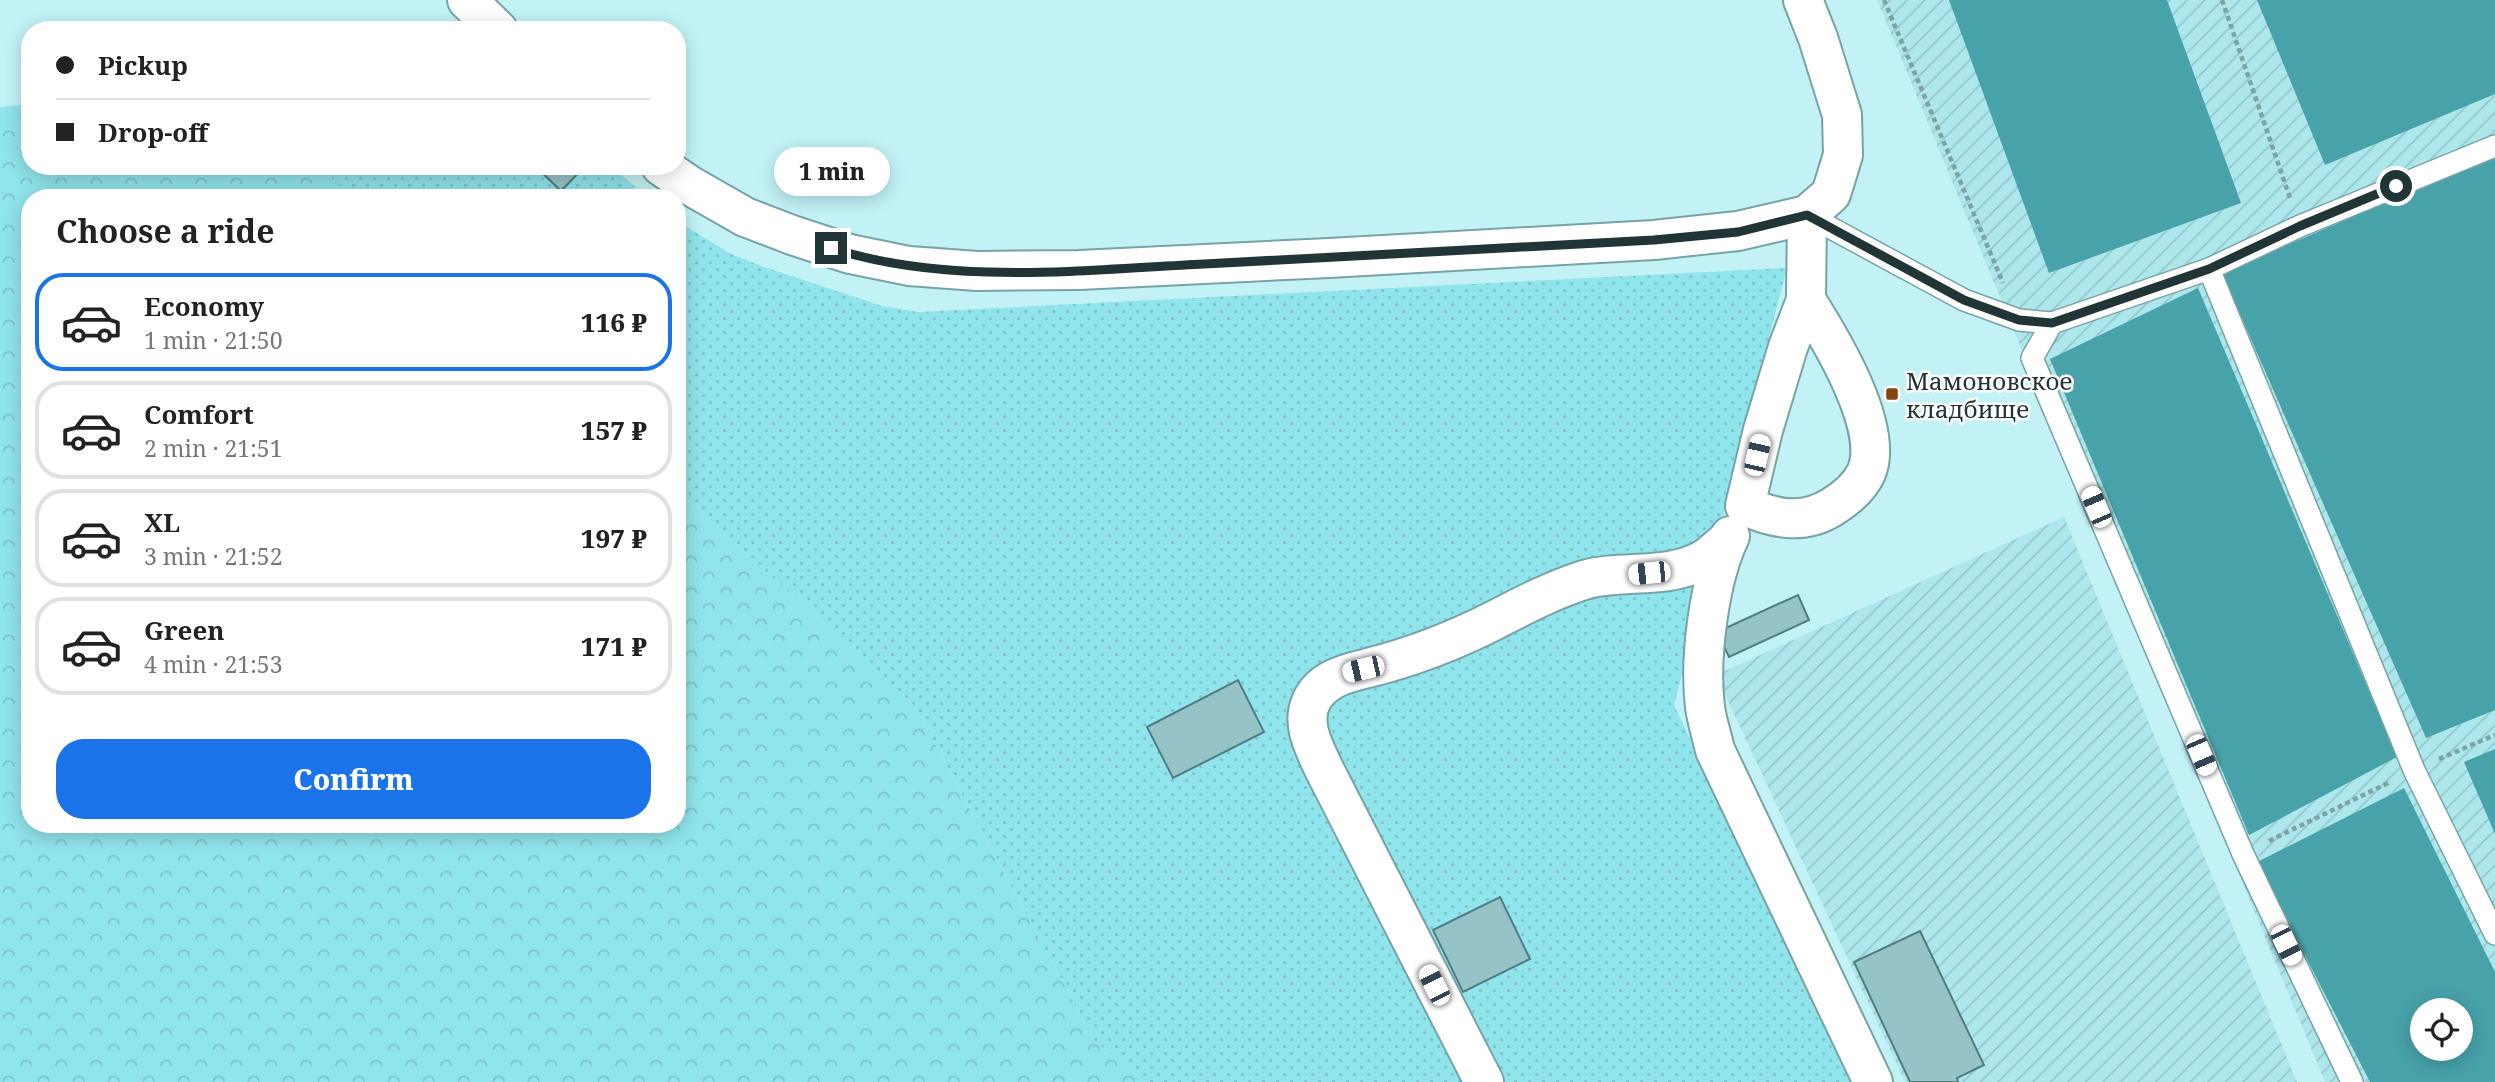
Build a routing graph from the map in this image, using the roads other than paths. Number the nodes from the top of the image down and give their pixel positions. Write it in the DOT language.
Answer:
graph roads {
  1 [pos="467,0"];
  2 [pos="1803,0"];
  3 [pos="489,21"];
  4 [pos="2495,146"];
  5 [pos="675,175"];
  6 [pos="1807,215"];
  7 [pos="2209,269"];
  8 [pos="1806,300"];
  9 [pos="2052,323"];
  10 [pos="1745,506"];
  11 [pos="1728,540"];
  12 [pos="2495,934"];
  13 [pos="1484,1082"];
  14 [pos="1873,1082"];
  15 [pos="2352,1082"];
  1 -- 3 [label="street"];
  2 -- 6 [label="street"];
  4 -- 7 [label="lane"];
  5 -- 6 [label="street"];
  6 -- 8 [label="street"];
  6 -- 9 [label="lane"];
  7 -- 9 [label="lane"];
  7 -- 12 [label="lane"];
  8 -- 10 [label="street"];
  8 -- 10 [label="street"];
  9 -- 15 [label="lane"];
  10 -- 11 [label="street"];
  11 -- 13 [label="street"];
  11 -- 14 [label="street"];
}
